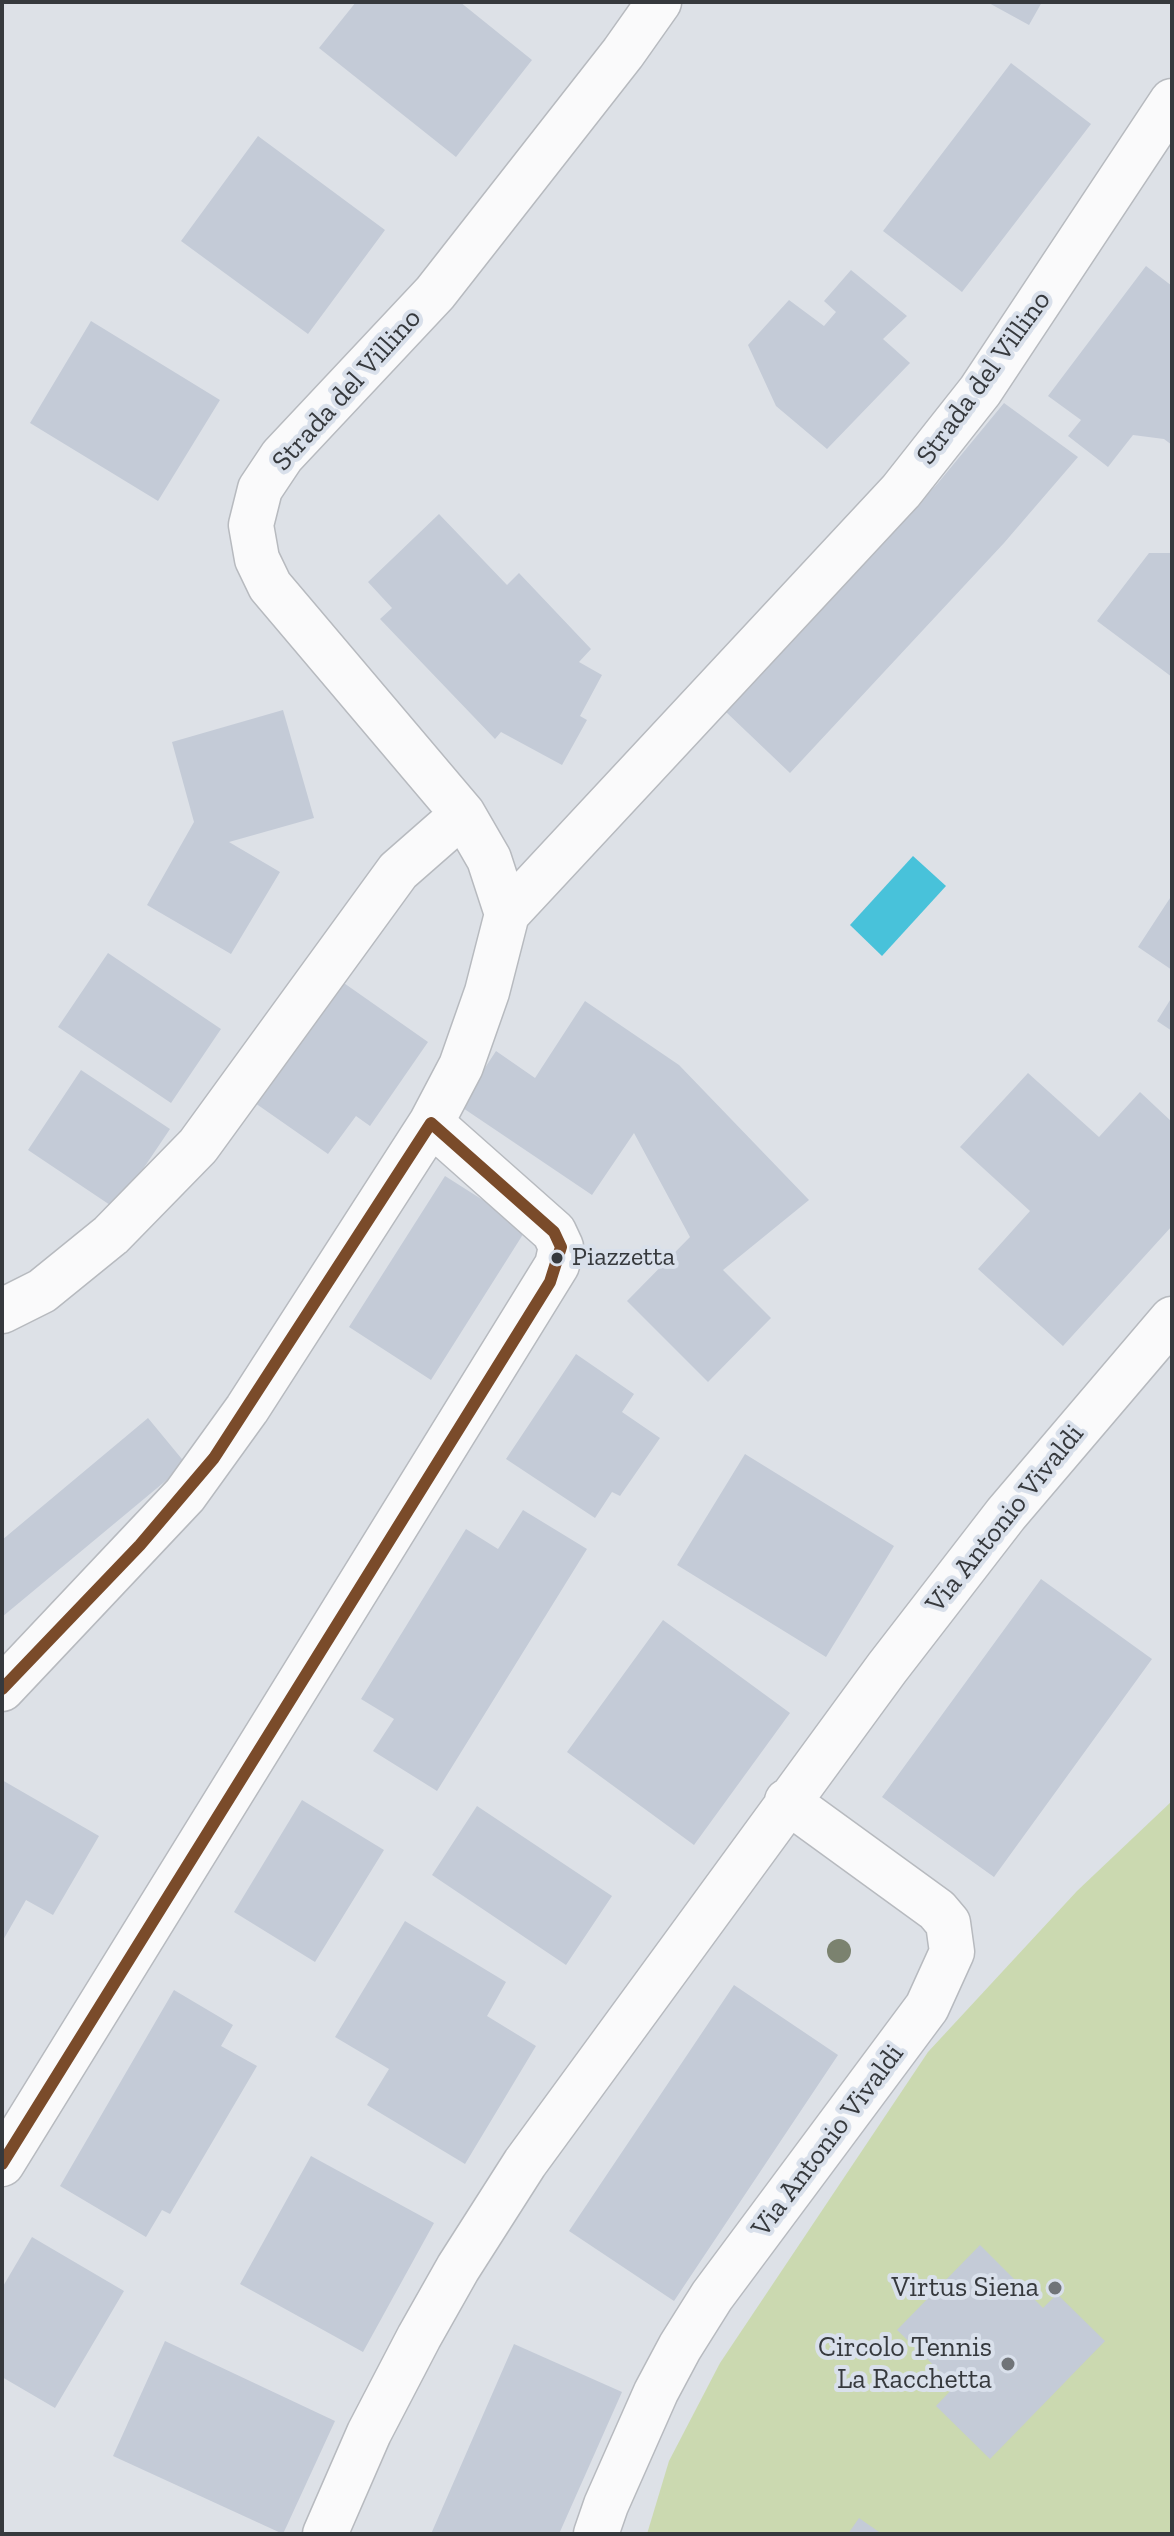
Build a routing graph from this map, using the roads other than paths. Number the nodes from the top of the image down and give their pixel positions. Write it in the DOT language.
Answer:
graph roads {
  1 [pos="659,2"];
  2 [pos="1172,101"];
  3 [pos="463,814"];
  4 [pos="507,914"];
  5 [pos="431,1123"];
  6 [pos="2,1311"];
  7 [pos="1172,1319"];
  8 [pos="2,1689"];
  9 [pos="787,1801"];
  10 [pos="2,2164"];
  11 [pos="325,2534"];
  12 [pos="596,2534"];
  1 -- 3 [label="street, Strada del Villino"];
  2 -- 4 [label="street, Strada del Villino"];
  3 -- 4 [label="street, Strada del Villino"];
  3 -- 6 [label="street"];
  4 -- 5 [label="street, Strada del Villino"];
  5 -- 8 [label="street, Strada del Villino"];
  5 -- 10 [label="street"];
  7 -- 9 [label="street, Via Antonio Vivaldi"];
  9 -- 11 [label="street, Via Antonio Vivaldi"];
  9 -- 12 [label="street, Via Antonio Vivaldi"];
}
